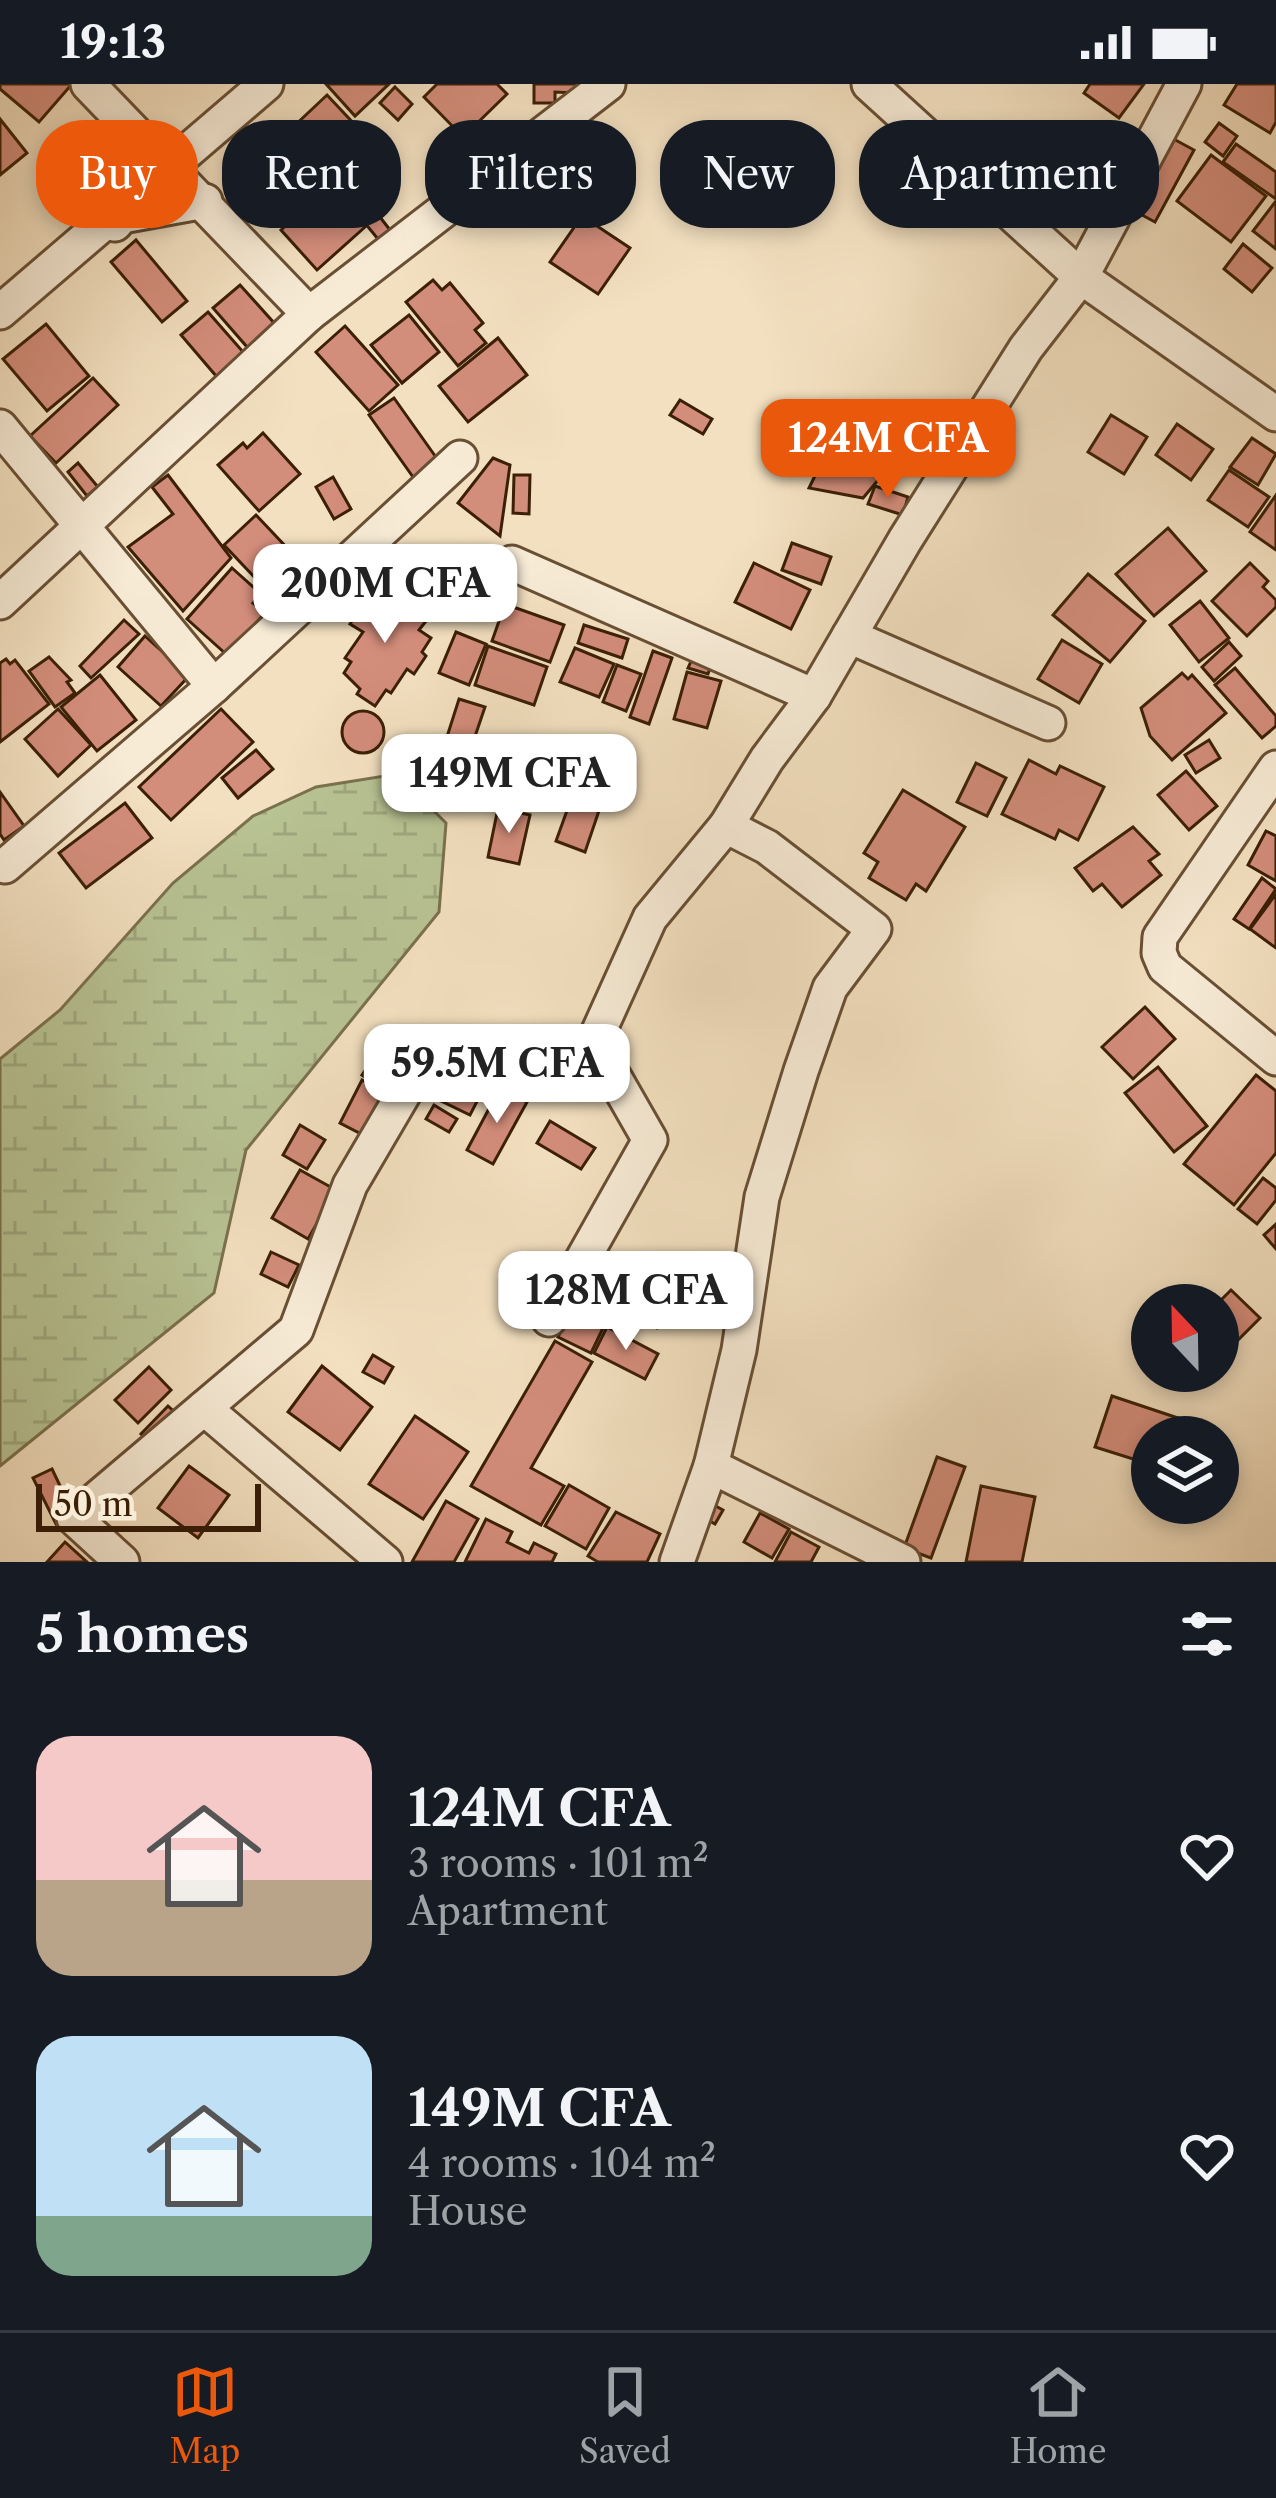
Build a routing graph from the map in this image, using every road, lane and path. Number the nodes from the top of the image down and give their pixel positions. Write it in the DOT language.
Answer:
graph roads {
  1 [pos="88,84"];
  2 [pos="266,84"];
  3 [pos="608,84"];
  4 [pos="869,84"];
  5 [pos="1184,84"];
  6 [pos="124,120"];
  7 [pos="198,141"];
  8 [pos="198,194"];
  9 [pos="205,201"];
  10 [pos="97,228"];
  11 [pos="1081,277"];
  12 [pos="0,312"];
  13 [pos="309,314"];
  14 [pos="0,332"];
  15 [pos="1276,414"];
  16 [pos="0,427"];
  17 [pos="460,458"];
  18 [pos="82,528"];
  19 [pos="512,563"];
  20 [pos="0,602"];
  21 [pos="850,636"];
  22 [pos="214,686"];
  23 [pos="814,696"];
  24 [pos="1048,723"];
  25 [pos="1276,768"];
  26 [pos="726,826"];
  27 [pos="5,866"];
  28 [pos="425,1057"];
  29 [pos="1276,1058"];
  30 [pos="549,1319"];
  31 [pos="204,1408"];
  32 [pos="711,1466"];
  33 [pos="381,1561"];
  34 [pos="122,1562"];
  35 [pos="677,1562"];
  36 [pos="903,1562"];
  1 -- 6 [label="street"];
  2 -- 7 [label="street"];
  3 -- 13 [label="street"];
  4 -- 11 [label="street"];
  5 -- 11 [label="street"];
  8 -- 9 [label="street"];
  9 -- 13 [label="street"];
  9 -- 14 [label="street"];
  10 -- 12 [label="street"];
  11 -- 15 [label="street"];
  11 -- 21 [label="street"];
  13 -- 18 [label="street"];
  16 -- 18 [label="street"];
  17 -- 22 [label="street"];
  18 -- 20 [label="street"];
  18 -- 22 [label="street"];
  19 -- 23 [label="street"];
  21 -- 23 [label="street"];
  21 -- 24 [label="street"];
  22 -- 27 [label="street"];
  23 -- 26 [label="street"];
  25 -- 29 [label="street"];
  26 -- 30 [label="street"];
  26 -- 32 [label="street"];
  28 -- 31 [label="street"];
  31 -- 33 [label="street"];
  31 -- 34 [label="street"];
  32 -- 35 [label="street"];
  32 -- 36 [label="street"];
}
